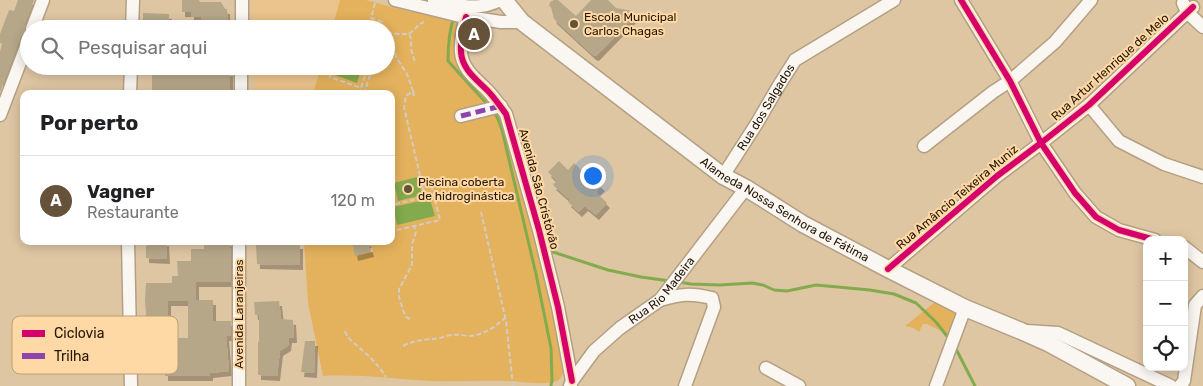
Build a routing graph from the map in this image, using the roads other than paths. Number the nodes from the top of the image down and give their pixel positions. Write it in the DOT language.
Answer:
graph roads {
  1 [pos="43,0"];
  2 [pos="133,0"];
  3 [pos="242,0"];
  4 [pos="395,0"];
  5 [pos="434,0"];
  6 [pos="500,0"];
  7 [pos="504,0"];
  8 [pos="894,0"];
  9 [pos="961,0"];
  10 [pos="1091,0"];
  11 [pos="1185,6"];
  12 [pos="459,12"];
  13 [pos="1203,16"];
  14 [pos="35,20"];
  15 [pos="132,20"];
  16 [pos="242,20"];
  17 [pos="522,22"];
  18 [pos="1203,27"];
  19 [pos="20,62"];
  20 [pos="130,75"];
  21 [pos="241,75"];
  22 [pos="1010,81"];
  23 [pos="130,90"];
  24 [pos="241,90"];
  25 [pos="1089,105"];
  26 [pos="501,106"];
  27 [pos="0,114"];
  28 [pos="462,116"];
  29 [pos="1041,143"];
  30 [pos="924,146"];
  31 [pos="723,176"];
  32 [pos="1203,177"];
  33 [pos="746,188"];
  34 [pos="1143,237"];
  35 [pos="128,245"];
  36 [pos="239,245"];
  37 [pos="1188,250"];
  38 [pos="1203,262"];
  39 [pos="888,269"];
  40 [pos="1203,296"];
  41 [pos="660,300"];
  42 [pos="965,308"];
  43 [pos="130,316"];
  44 [pos="1021,331"];
  45 [pos="766,368"];
  46 [pos="571,383"];
  47 [pos="239,386"];
  48 [pos="684,386"];
  49 [pos="799,386"];
  50 [pos="936,386"];
  51 [pos="1127,386"];
  52 [pos="1170,386"];
  53 [pos="1180,386"];
  1 -- 14 [label="street"];
  2 -- 15 [label="street"];
  3 -- 16 [label="street"];
  4 -- 12 [label="street"];
  5 -- 12 [label="street"];
  6 -- 12 [label="street"];
  7 -- 17 [label="main road, Alameda Nossa Senhora de Fátima"];
  8 -- 31 [label="street, Rua dos Salgados"];
  9 -- 22 [label="street"];
  10 -- 22 [label="street"];
  11 -- 13 [label="street"];
  11 -- 18 [label="street"];
  11 -- 25 [label="street, Rua Artur Henrique de Melo"];
  12 -- 17 [label="street"];
  12 -- 26 [label="street, Avenida São Cristóvão"];
  17 -- 31 [label="main road, Alameda Nossa Senhora de Fátima"];
  19 -- 27 [label="street"];
  20 -- 23 [label="street"];
  21 -- 24 [label="street"];
  22 -- 29 [label="street"];
  22 -- 30 [label="street"];
  25 -- 29 [label="street, Rua Artur Henrique de Melo"];
  25 -- 32 [label="street"];
  26 -- 28 [label="street"];
  26 -- 46 [label="street, Avenida São Cristóvão"];
  29 -- 34 [label="street"];
  29 -- 39 [label="street, Rua Amâncio Teixeira Muniz"];
  31 -- 33 [label="main road, Alameda Nossa Senhora de Fátima"];
  33 -- 39 [label="main road, Alameda Nossa Senhora de Fátima"];
  33 -- 41 [label="street, Rua Rio Madeira"];
  35 -- 43 [label="street"];
  36 -- 47 [label="street, Avenida Laranjeiras"];
  37 -- 38 [label="street"];
  39 -- 42 [label="main road, Alameda Nossa Senhora de Fátima"];
  40 -- 53 [label="street"];
  41 -- 46 [label="street, Rua Rio Madeira"];
  41 -- 48 [label="street"];
  42 -- 44 [label="main road, Alameda Nossa Senhora de Fátima"];
  42 -- 50 [label="street"];
  44 -- 51 [label="main road, Alameda Nossa Senhora de Fátima"];
  44 -- 52 [label="street"];
  45 -- 49 [label="street"];
}
